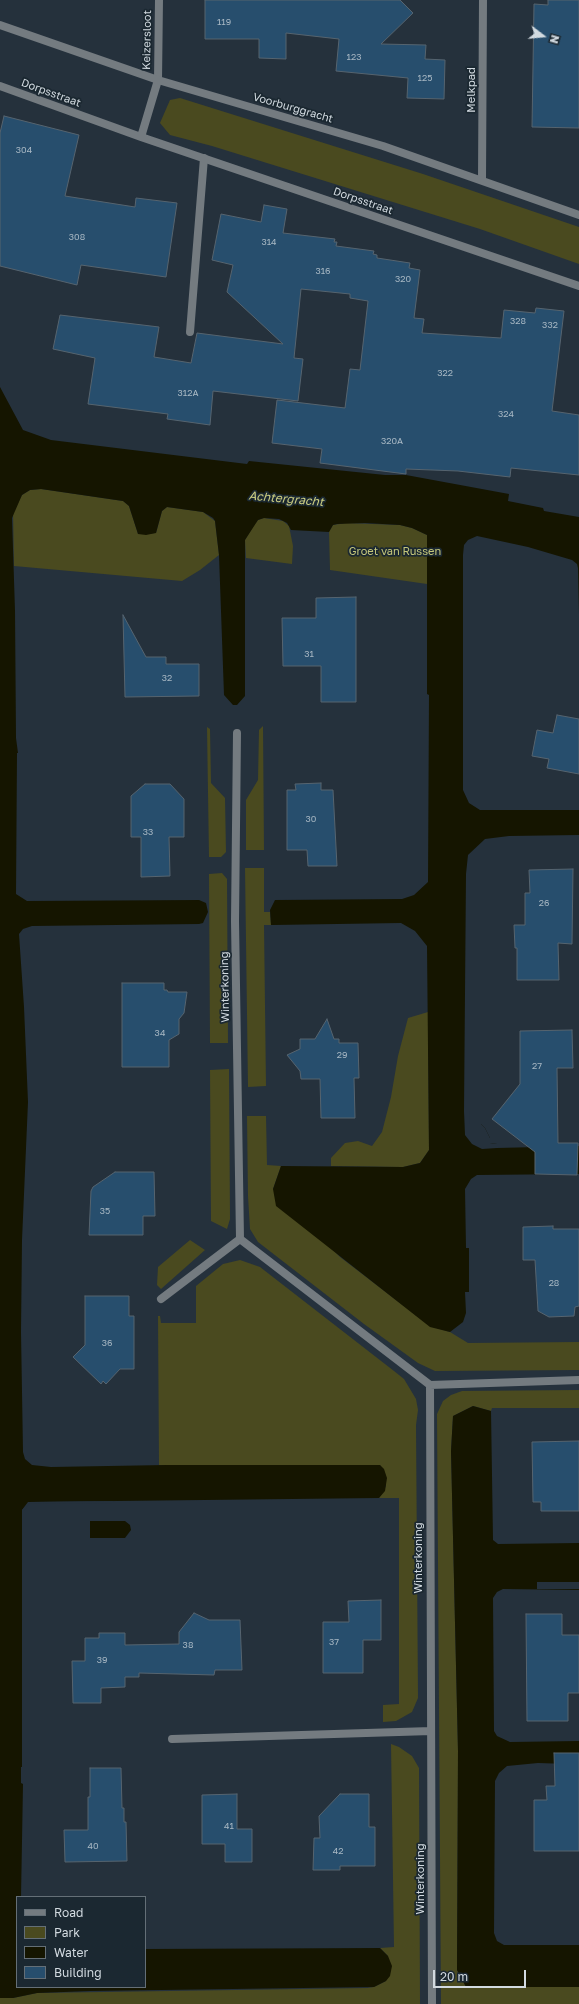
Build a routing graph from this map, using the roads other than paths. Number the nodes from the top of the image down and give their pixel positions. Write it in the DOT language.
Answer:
graph roads {
  1 [pos="159,0"];
  2 [pos="483,0"];
  3 [pos="0,25"];
  4 [pos="158,80"];
  5 [pos="0,86"];
  6 [pos="141,137"];
  7 [pos="204,158"];
  8 [pos="482,180"];
  9 [pos="579,215"];
  10 [pos="579,286"];
  11 [pos="190,332"];
  12 [pos="238,733"];
  13 [pos="240,1239"];
  14 [pos="161,1298"];
  15 [pos="579,1380"];
  16 [pos="430,1385"];
  17 [pos="431,1731"];
  18 [pos="172,1739"];
  19 [pos="432,2004"];
  1 -- 4 [label="street, Keizersloot"];
  2 -- 8 [label="street, Melkpad"];
  3 -- 4 [label="street, Voorburggracht"];
  4 -- 6 [label="street"];
  4 -- 8 [label="street, Voorburggracht"];
  5 -- 6 [label="street, Dorpsstraat"];
  6 -- 7 [label="street, Dorpsstraat"];
  7 -- 10 [label="street, Dorpsstraat"];
  7 -- 11 [label="street"];
  8 -- 9 [label="street, Voorburggracht"];
  12 -- 13 [label="street, Winterkoning"];
  13 -- 14 [label="street"];
  13 -- 16 [label="street"];
  15 -- 16 [label="street"];
  16 -- 17 [label="street, Winterkoning"];
  17 -- 18 [label="street"];
  17 -- 19 [label="street, Winterkoning"];
}
